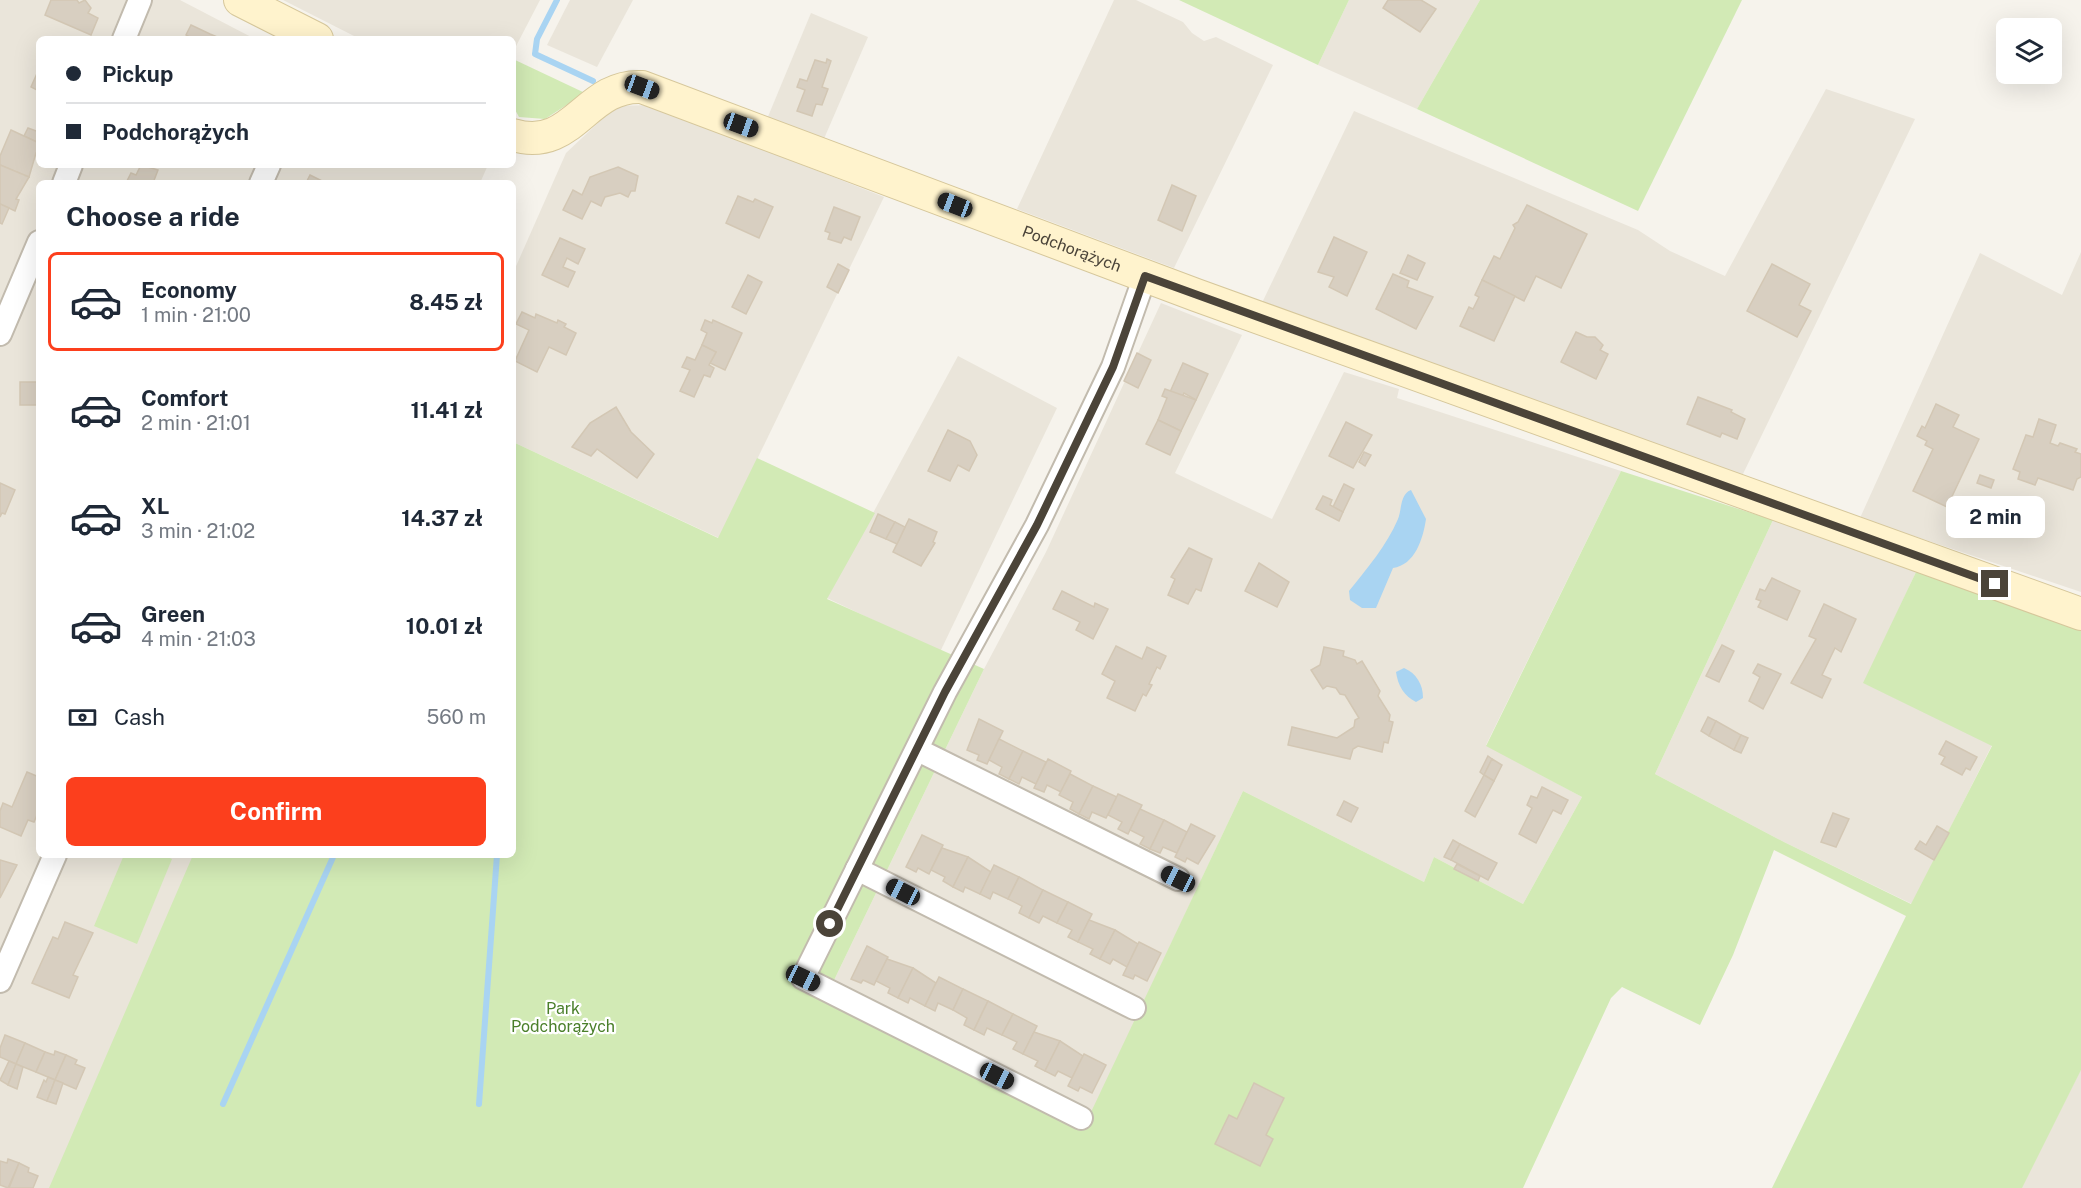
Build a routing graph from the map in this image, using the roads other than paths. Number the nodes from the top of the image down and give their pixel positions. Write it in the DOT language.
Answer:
graph roads {
  1 [pos="140,0"];
  2 [pos="240,0"];
  3 [pos="125,36"];
  4 [pos="310,36"];
  5 [pos="516,136"];
  6 [pos="36,249"];
  7 [pos="1145,276"];
  8 [pos="0,334"];
  9 [pos="2081,614"];
  10 [pos="918,750"];
  11 [pos="55,858"];
  12 [pos="857,868"];
  13 [pos="1178,879"];
  14 [pos="0,981"];
  15 [pos="1134,1008"];
  16 [pos="1081,1118"];
  1 -- 3 [label="street"];
  2 -- 4 [label="street"];
  5 -- 7 [label="street, Podchorążych"];
  6 -- 8 [label="street"];
  7 -- 9 [label="street, Podchorążych"];
  7 -- 10 [label="street"];
  10 -- 12 [label="street"];
  10 -- 13 [label="street"];
  11 -- 14 [label="street"];
  12 -- 15 [label="street"];
  12 -- 16 [label="street"];
}
